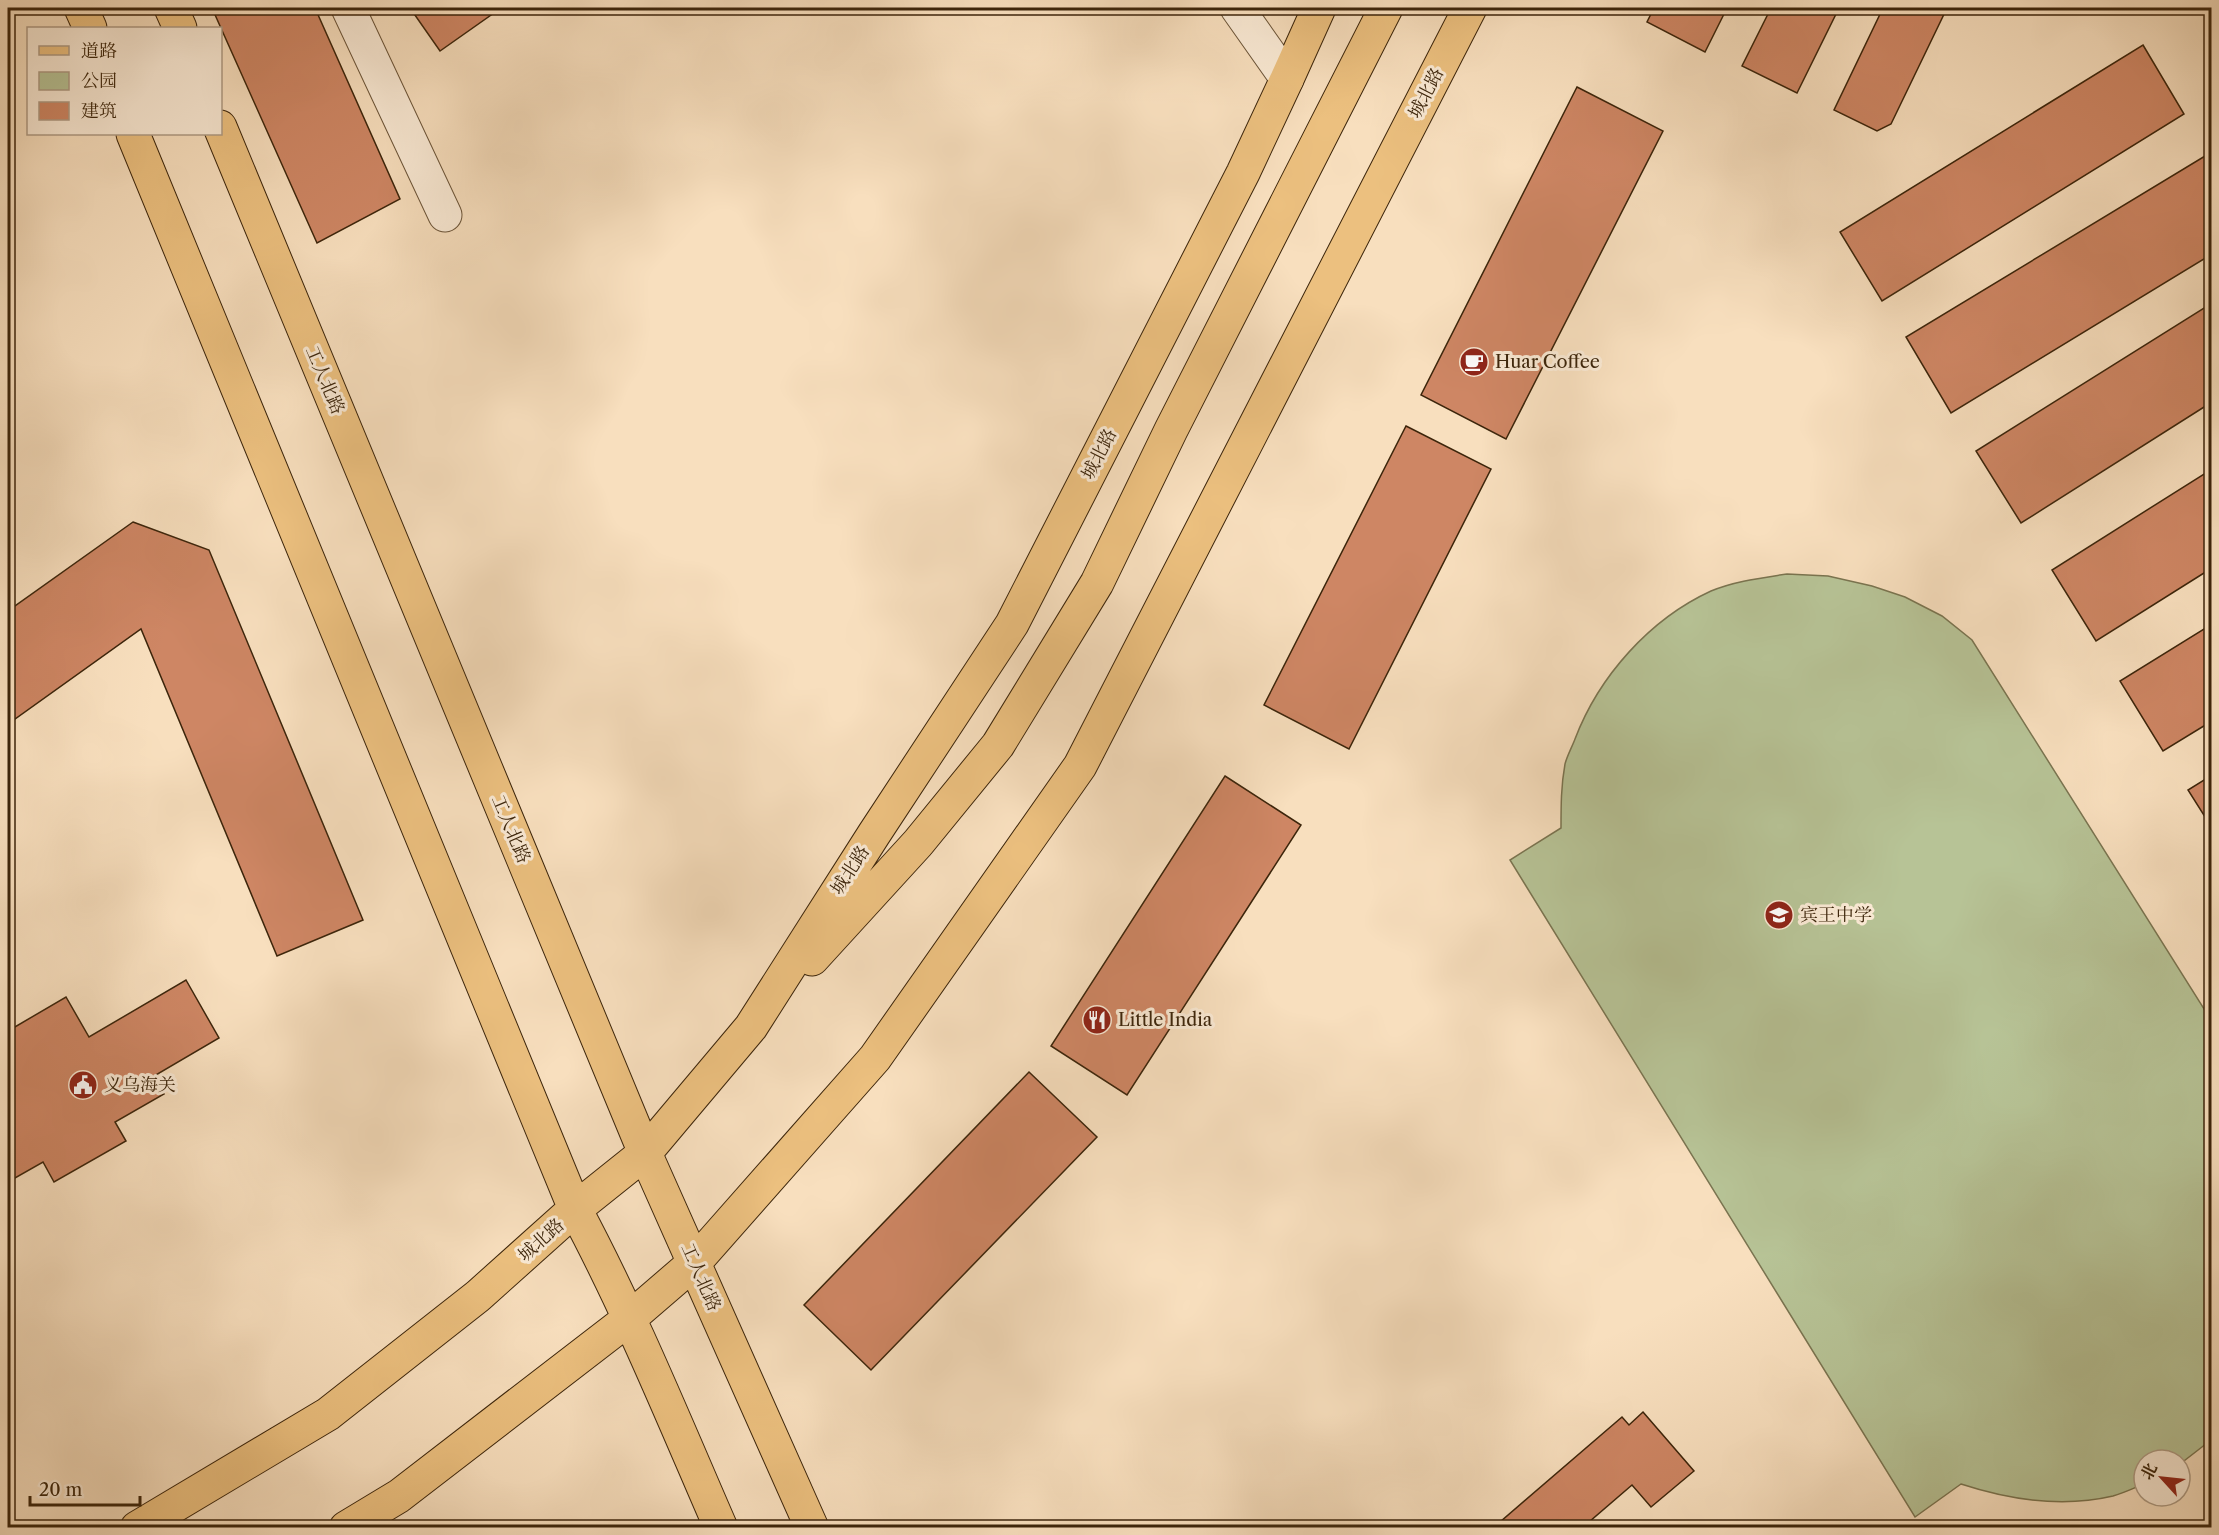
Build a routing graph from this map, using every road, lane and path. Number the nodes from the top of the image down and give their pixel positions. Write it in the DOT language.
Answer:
graph roads {
  1 [pos="81,8"];
  2 [pos="171,8"];
  3 [pos="348,8"];
  4 [pos="1237,8"];
  5 [pos="1319,8"];
  6 [pos="1386,8"];
  7 [pos="1470,8"];
  8 [pos="90,27"];
  9 [pos="180,27"];
  10 [pos="1287,80"];
  11 [pos="222,132"];
  12 [pos="133,135"];
  13 [pos="445,215"];
  14 [pos="751,1027"];
  15 [pos="645,1153"];
  16 [pos="575,1209"];
  17 [pos="695,1262"];
  18 [pos="630,1318"];
  19 [pos="137,1527"];
  20 [pos="346,1527"];
  21 [pos="721,1527"];
  22 [pos="812,1527"];
  1 -- 8 [label="main road"];
  2 -- 9 [label="main road"];
  3 -- 13 [label="street"];
  4 -- 10 [label="street"];
  5 -- 10 [label="main road, 城北路"];
  6 -- 14 [label="main road"];
  7 -- 17 [label="main road, 城北路"];
  10 -- 14 [label="main road, 城北路"];
  11 -- 15 [label="main road, 工人北路"];
  12 -- 16 [label="main road"];
  14 -- 15 [label="main road, 城北路"];
  15 -- 16 [label="main road, 城北路"];
  15 -- 17 [label="main road, 工人北路"];
  16 -- 18 [label="main road"];
  16 -- 19 [label="main road, 城北路"];
  17 -- 18 [label="main road, 城北路"];
  17 -- 22 [label="main road, 工人北路"];
  18 -- 20 [label="main road, 城北路"];
  18 -- 21 [label="main road"];
}
